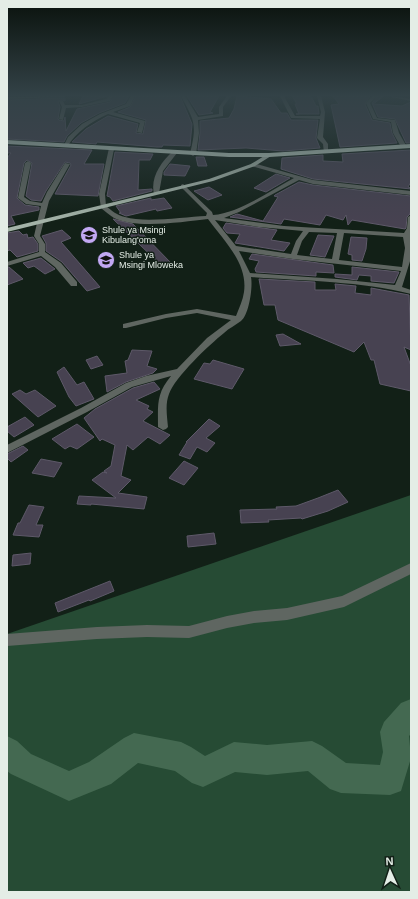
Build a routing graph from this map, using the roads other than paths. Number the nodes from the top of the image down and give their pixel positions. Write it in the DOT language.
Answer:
graph roads {
  1 [pos="69,138"];
  2 [pos="197,138"];
  3 [pos="320,138"];
  4 [pos="400,138"];
  5 [pos="7,142"];
  6 [pos="65,146"];
  7 [pos="408,147"];
  8 [pos="110,149"];
  9 [pos="326,152"];
  10 [pos="174,153"];
  11 [pos="193,154"];
  12 [pos="269,155"];
  13 [pos="28,163"];
  14 [pos="67,164"];
  15 [pos="253,165"];
  16 [pos="298,179"];
  17 [pos="183,186"];
  18 [pos="156,193"];
  19 [pos="411,193"];
  20 [pos="44,205"];
  21 [pos="103,207"];
  22 [pos="209,217"];
  23 [pos="411,217"];
  24 [pos="40,222"];
  25 [pos="7,230"];
  26 [pos="307,230"];
  27 [pos="341,232"];
  28 [pos="409,235"];
  29 [pos="233,248"];
  30 [pos="42,253"];
  31 [pos="293,257"];
  32 [pos="335,261"];
  33 [pos="7,264"];
  34 [pos="404,269"];
  35 [pos="248,275"];
  36 [pos="74,284"];
  37 [pos="398,288"];
  38 [pos="411,292"];
  39 [pos="239,319"];
  40 [pos="126,326"];
  41 [pos="181,371"];
  42 [pos="163,427"];
  43 [pos="7,448"];
  44 [pos="411,568"];
  45 [pos="7,640"];
  1 -- 6 [label="street"];
  2 -- 11 [label="street"];
  3 -- 9 [label="street"];
  4 -- 7 [label="street"];
  5 -- 6 [label="highway"];
  6 -- 8 [label="highway"];
  7 -- 9 [label="highway"];
  8 -- 10 [label="highway"];
  8 -- 21 [label="street"];
  9 -- 12 [label="highway"];
  10 -- 11 [label="highway"];
  10 -- 18 [label="street"];
  11 -- 12 [label="highway"];
  12 -- 15 [label="main road"];
  13 -- 20 [label="street"];
  14 -- 20 [label="street"];
  15 -- 16 [label="street"];
  15 -- 17 [label="main road"];
  16 -- 19 [label="street"];
  16 -- 22 [label="street"];
  17 -- 18 [label="main road"];
  17 -- 22 [label="street"];
  18 -- 21 [label="main road"];
  20 -- 24 [label="street"];
  21 -- 22 [label="street"];
  21 -- 24 [label="main road"];
  22 -- 26 [label="street"];
  22 -- 29 [label="street"];
  23 -- 28 [label="street"];
  24 -- 25 [label="main road"];
  24 -- 30 [label="street"];
  26 -- 27 [label="street"];
  26 -- 31 [label="street"];
  27 -- 28 [label="street"];
  27 -- 32 [label="street"];
  28 -- 34 [label="street"];
  29 -- 31 [label="street"];
  29 -- 35 [label="street"];
  30 -- 33 [label="street"];
  30 -- 36 [label="street"];
  31 -- 32 [label="street"];
  32 -- 34 [label="street"];
  34 -- 37 [label="street"];
  35 -- 37 [label="street"];
  35 -- 39 [label="street"];
  37 -- 38 [label="street"];
  39 -- 40 [label="street"];
  39 -- 41 [label="street"];
  41 -- 42 [label="street"];
  41 -- 43 [label="street"];
  44 -- 45 [label="street"];
}
